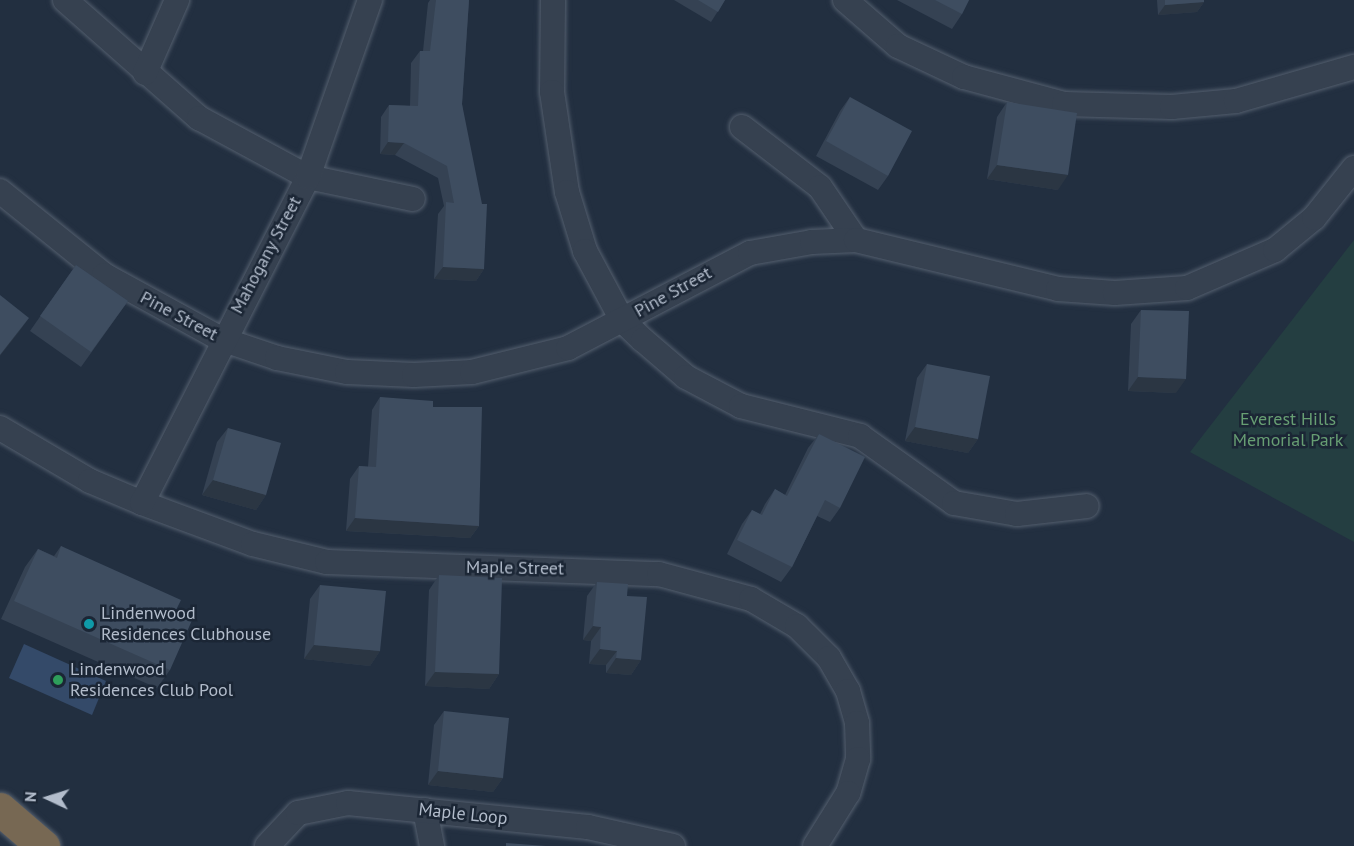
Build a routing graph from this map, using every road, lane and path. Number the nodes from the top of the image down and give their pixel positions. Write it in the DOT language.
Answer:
graph roads {
  1 [pos="64,0"];
  2 [pos="177,0"];
  3 [pos="370,0"];
  4 [pos="553,0"];
  5 [pos="845,0"];
  6 [pos="1354,67"];
  7 [pos="145,73"];
  8 [pos="742,127"];
  9 [pos="1354,168"];
  10 [pos="308,177"];
  11 [pos="0,191"];
  12 [pos="413,198"];
  13 [pos="856,240"];
  14 [pos="622,320"];
  15 [pos="221,339"];
  16 [pos="0,428"];
  17 [pos="142,503"];
  18 [pos="1087,506"];
  19 [pos="0,809"];
  20 [pos="424,810"];
  21 [pos="43,846"];
  22 [pos="267,846"];
  23 [pos="432,846"];
  24 [pos="673,846"];
  25 [pos="815,846"];
  1 -- 7 [label="street"];
  2 -- 7 [label="street"];
  3 -- 10 [label="street, Mahogany Street"];
  4 -- 14 [label="street"];
  5 -- 6 [label="street"];
  7 -- 10 [label="street"];
  8 -- 13 [label="street"];
  9 -- 13 [label="street, Pine Street"];
  10 -- 12 [label="street"];
  10 -- 15 [label="street, Mahogany Street"];
  11 -- 15 [label="street, Pine Street"];
  13 -- 14 [label="street, Pine Street"];
  14 -- 15 [label="street, Pine Street"];
  14 -- 18 [label="street"];
  15 -- 17 [label="street, Mahogany Street"];
  16 -- 17 [label="street, Maple Street"];
  17 -- 25 [label="street, Maple Street"];
  19 -- 21 [label="highway"];
  20 -- 22 [label="street, Maple Loop"];
  20 -- 23 [label="street"];
  20 -- 24 [label="street, Maple Loop"];
}
